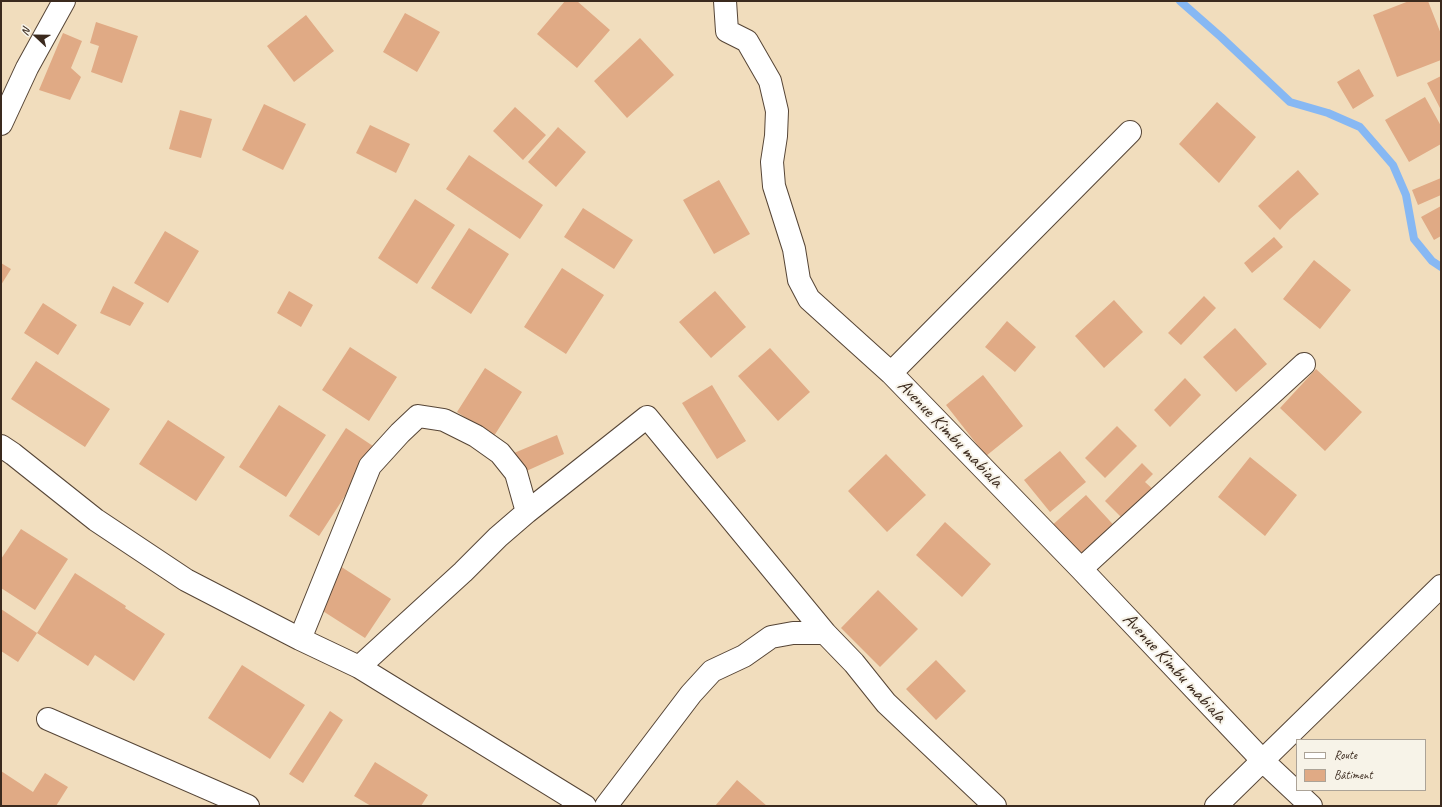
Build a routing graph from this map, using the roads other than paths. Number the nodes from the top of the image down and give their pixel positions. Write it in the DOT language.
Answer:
graph roads {
  1 [pos="64,1"];
  2 [pos="725,1"];
  3 [pos="1,124"];
  4 [pos="1130,132"];
  5 [pos="1304,364"];
  6 [pos="891,373"];
  7 [pos="1,446"];
  8 [pos="527,512"];
  9 [pos="1081,569"];
  10 [pos="1441,586"];
  11 [pos="825,633"];
  12 [pos="300,639"];
  13 [pos="359,667"];
  14 [pos="48,719"];
  15 [pos="1263,761"];
  16 [pos="248,806"];
  17 [pos="585,806"];
  18 [pos="606,806"];
  19 [pos="995,806"];
  20 [pos="1216,806"];
  21 [pos="1311,806"];
  1 -- 3 [label="street"];
  2 -- 6 [label="street, Avenue Kimbu mabiala"];
  4 -- 6 [label="street"];
  5 -- 9 [label="street"];
  6 -- 9 [label="street, Avenue Kimbu mabiala"];
  7 -- 12 [label="street"];
  8 -- 11 [label="street"];
  8 -- 12 [label="street"];
  8 -- 13 [label="street"];
  9 -- 15 [label="street, Avenue Kimbu mabiala"];
  10 -- 15 [label="street"];
  11 -- 18 [label="street"];
  11 -- 19 [label="street"];
  12 -- 13 [label="street"];
  13 -- 17 [label="street"];
  14 -- 16 [label="street"];
  15 -- 20 [label="street"];
  15 -- 21 [label="street, Avenue Kimbu mabiala"];
}
